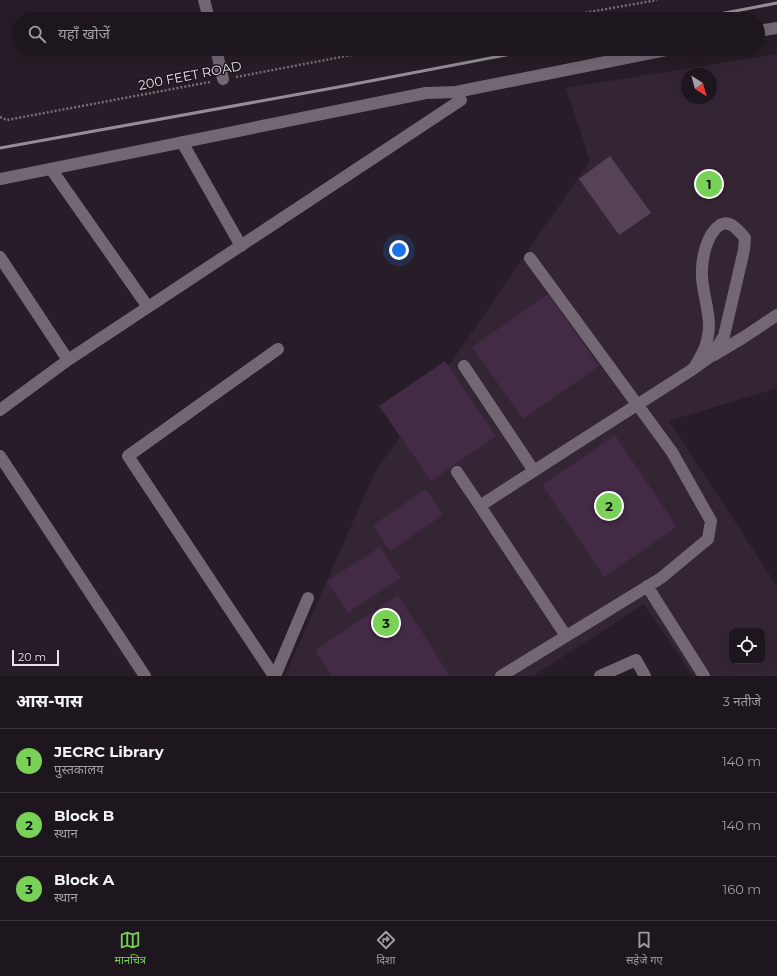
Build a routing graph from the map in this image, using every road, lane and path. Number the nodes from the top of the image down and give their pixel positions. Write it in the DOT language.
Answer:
graph roads {
  1 [pos="204,0"];
  2 [pos="657,0"];
  3 [pos="207,12"];
  4 [pos="589,12"];
  5 [pos="777,28"];
  6 [pos="765,31"];
  7 [pos="218,56"];
  8 [pos="346,56"];
  9 [pos="636,56"];
  10 [pos="223,79"];
  11 [pos="456,92"];
  12 [pos="0,117"];
  13 [pos="182,142"];
  14 [pos="51,169"];
  15 [pos="0,179"];
  16 [pos="241,246"];
  17 [pos="0,257"];
  18 [pos="530,258"];
  19 [pos="148,307"];
  20 [pos="777,315"];
  21 [pos="278,349"];
  22 [pos="711,356"];
  23 [pos="68,360"];
  24 [pos="464,366"];
  25 [pos="694,368"];
  26 [pos="637,404"];
  27 [pos="0,410"];
  28 [pos="0,456"];
  29 [pos="534,471"];
  30 [pos="457,472"];
  31 [pos="480,506"];
  32 [pos="647,586"];
  33 [pos="308,598"];
  34 [pos="566,636"];
  35 [pos="145,676"];
  36 [pos="274,676"];
  37 [pos="501,676"];
  38 [pos="600,676"];
  39 [pos="645,676"];
  40 [pos="704,676"];
  1 -- 3 [label="street"];
  2 -- 4 [label="path"];
  5 -- 6 [label="street"];
  7 -- 10 [label="street"];
  8 -- 10 [label="path, 200 FEET ROAD"];
  9 -- 11 [label="street"];
  10 -- 12 [label="path, 200 FEET ROAD"];
  11 -- 13 [label="street"];
  11 -- 16 [label="street"];
  13 -- 14 [label="street"];
  13 -- 16 [label="street"];
  14 -- 15 [label="street"];
  14 -- 19 [label="street"];
  16 -- 19 [label="street"];
  17 -- 23 [label="street"];
  18 -- 26 [label="street"];
  19 -- 23 [label="street"];
  20 -- 22 [label="street"];
  21 -- 36 [label="street"];
  22 -- 25 [label="street"];
  22 -- 25 [label="street"];
  23 -- 27 [label="street"];
  24 -- 29 [label="street"];
  25 -- 26 [label="street"];
  26 -- 29 [label="street"];
  26 -- 32 [label="street"];
  28 -- 35 [label="street"];
  29 -- 31 [label="street"];
  30 -- 31 [label="street"];
  31 -- 34 [label="street"];
  32 -- 34 [label="street"];
  32 -- 40 [label="street"];
  33 -- 36 [label="street"];
  34 -- 37 [label="street"];
  38 -- 39 [label="street"];
}
